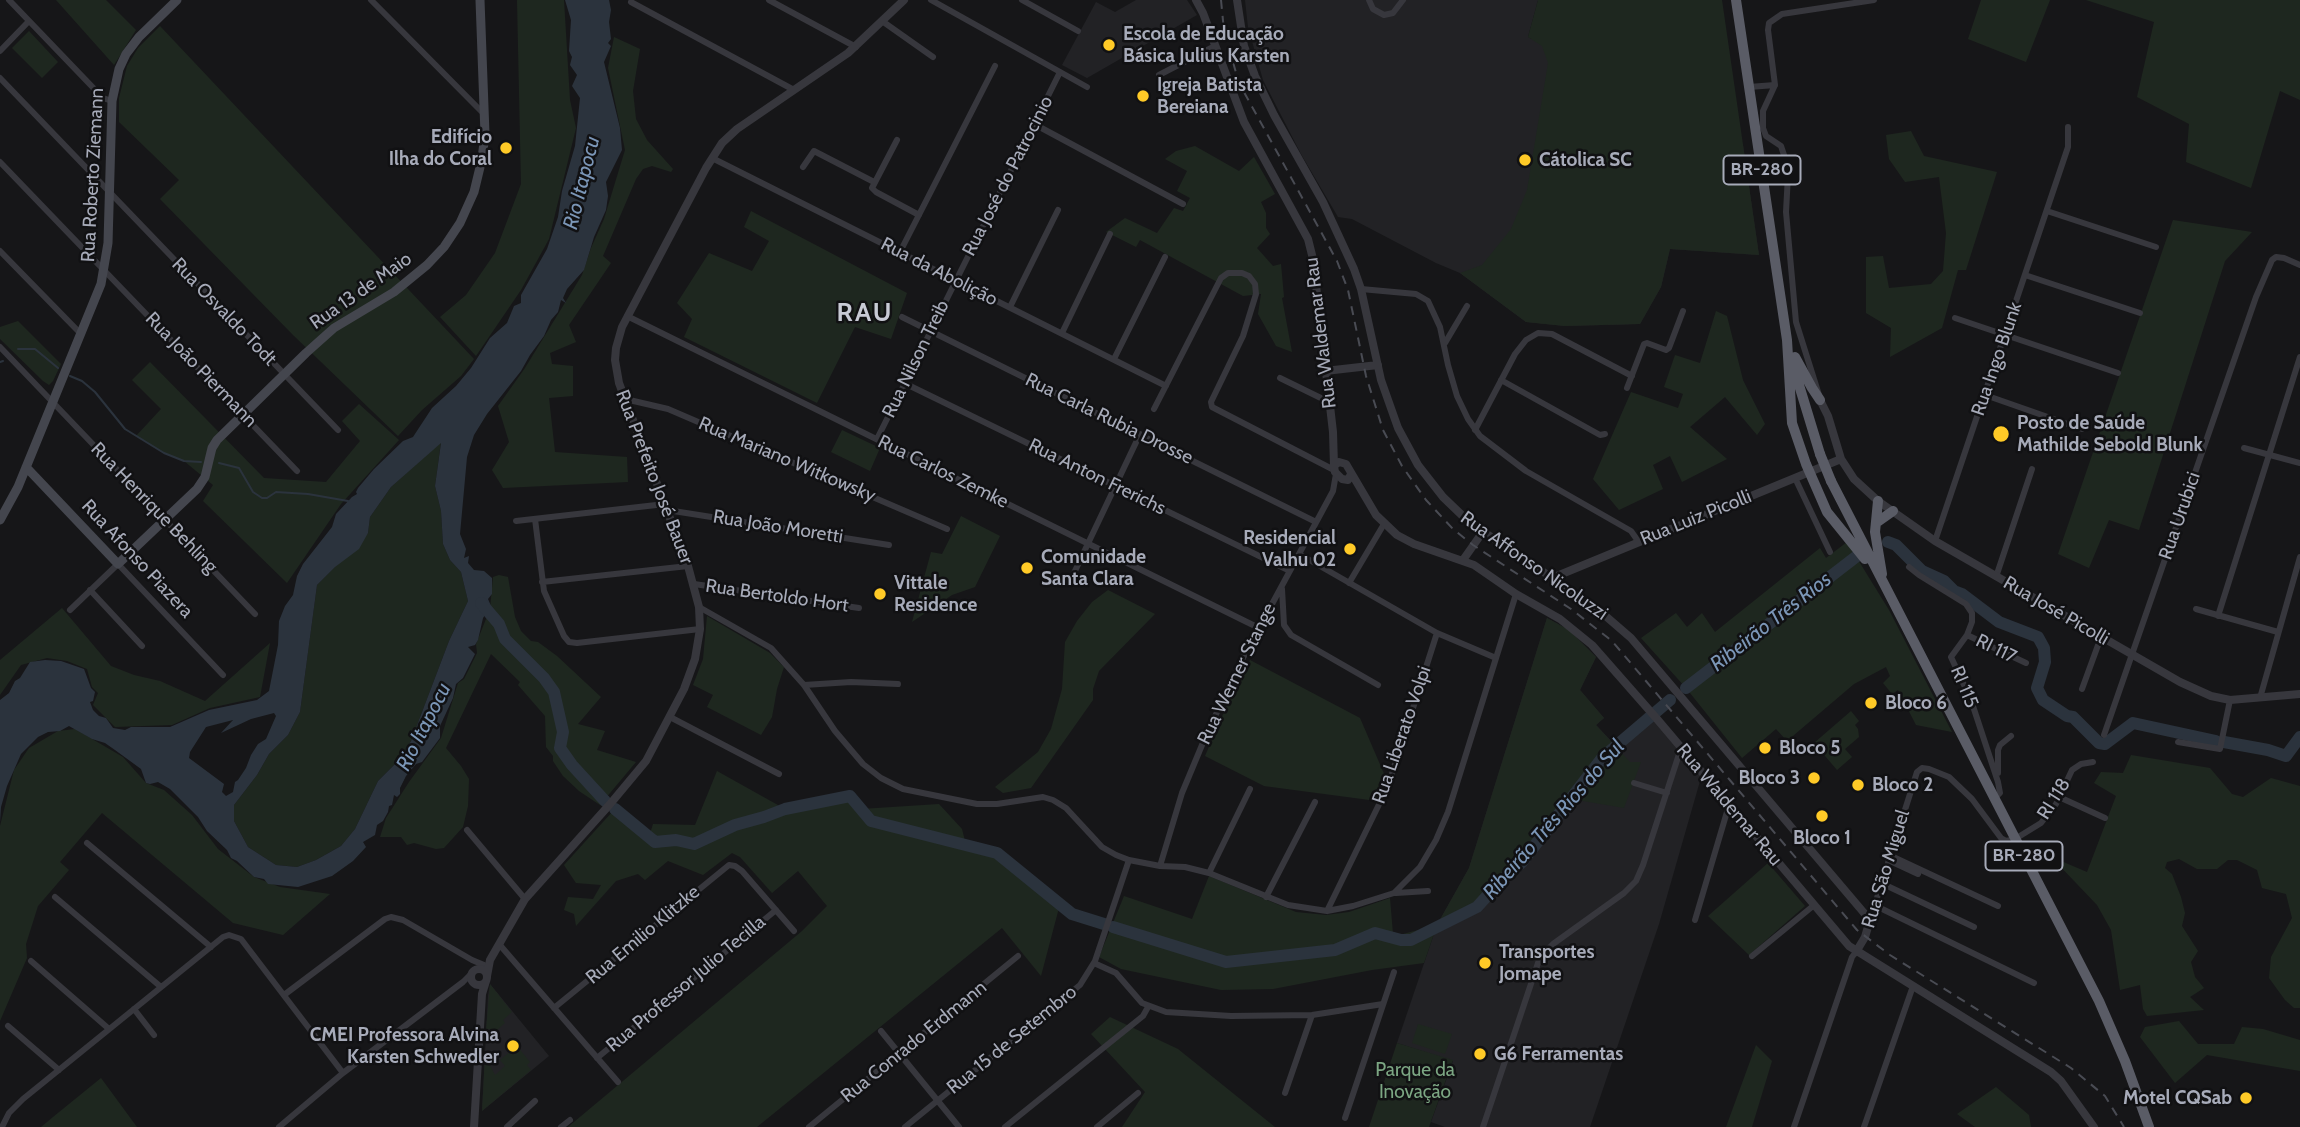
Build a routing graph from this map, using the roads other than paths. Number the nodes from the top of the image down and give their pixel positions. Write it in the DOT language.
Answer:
graph roads {
  1 [pos="9,0"];
  2 [pos="177,0"];
  3 [pos="371,0"];
  4 [pos="480,0"];
  5 [pos="769,0"];
  6 [pos="904,0"];
  7 [pos="931,0"];
  8 [pos="1023,0"];
  9 [pos="1196,0"];
  10 [pos="1237,0"];
  11 [pos="1369,0"];
  12 [pos="1403,0"];
  13 [pos="1736,0"];
  14 [pos="1874,0"];
  15 [pos="631,2"];
  16 [pos="29,21"];
  17 [pos="882,21"];
  18 [pos="1079,31"];
  19 [pos="1215,46"];
  20 [pos="856,47"];
  21 [pos="0,51"];
  22 [pos="933,57"];
  23 [pos="995,66"];
  24 [pos="1060,72"];
  25 [pos="1159,75"];
  26 [pos="0,78"];
  27 [pos="1774,85"];
  28 [pos="1087,87"];
  29 [pos="1749,87"];
  30 [pos="794,90"];
  31 [pos="112,101"];
  32 [pos="485,115"];
  33 [pos="1034,124"];
  34 [pos="2068,127"];
  35 [pos="1769,139"];
  36 [pos="897,140"];
  37 [pos="1757,140"];
  38 [pos="712,158"];
  39 [pos="0,162"];
  40 [pos="803,167"];
  41 [pos="874,182"];
  42 [pos="110,194"];
  43 [pos="1183,204"];
  44 [pos="1058,210"];
  45 [pos="2047,211"];
  46 [pos="919,215"];
  47 [pos="1111,234"];
  48 [pos="2156,247"];
  49 [pos="0,251"];
  50 [pos="900,252"];
  51 [pos="1165,257"];
  52 [pos="2300,265"];
  53 [pos="105,271"];
  54 [pos="2025,275"];
  55 [pos="955,280"];
  56 [pos="1361,287"];
  57 [pos="1408,289"];
  58 [pos="1467,306"];
  59 [pos="1010,307"];
  60 [pos="1683,311"];
  61 [pos="2140,313"];
  62 [pos="627,316"];
  63 [pos="902,317"];
  64 [pos="1955,318"];
  65 [pos="930,331"];
  66 [pos="1062,333"];
  67 [pos="81,334"];
  68 [pos="2005,334"];
  69 [pos="1800,337"];
  70 [pos="1787,342"];
  71 [pos="1445,344"];
  72 [pos="0,347"];
  73 [pos="2300,356"];
  74 [pos="1114,359"];
  75 [pos="1377,365"];
  76 [pos="1325,372"];
  77 [pos="2118,373"];
  78 [pos="284,374"];
  79 [pos="1632,376"];
  80 [pos="1280,378"];
  81 [pos="1501,380"];
  82 [pos="904,383"];
  83 [pos="1166,386"];
  84 [pos="1627,388"];
  85 [pos="1985,396"];
  86 [pos="624,399"];
  87 [pos="1820,400"];
  88 [pos="54,402"];
  89 [pos="1329,402"];
  90 [pos="1154,410"];
  91 [pos="243,414"];
  92 [pos="2082,429"];
  93 [pos="338,430"];
  94 [pos="1475,430"];
  95 [pos="1140,434"];
  96 [pos="1605,434"];
  97 [pos="877,439"];
  98 [pos="2244,448"];
  99 [pos="2269,455"];
  100 [pos="1841,459"];
  101 [pos="2300,463"];
  102 [pos="26,467"];
  103 [pos="1337,467"];
  104 [pos="2032,469"];
  105 [pos="296,471"];
  106 [pos="1809,473"];
  107 [pos="1348,478"];
  108 [pos="1795,478"];
  109 [pos="1117,487"];
  110 [pos="1333,491"];
  111 [pos="1878,500"];
  112 [pos="666,507"];
  113 [pos="1893,511"];
  114 [pos="165,519"];
  115 [pos="535,519"];
  116 [pos="0,520"];
  117 [pos="516,521"];
  118 [pos="1316,522"];
  119 [pos="1875,523"];
  120 [pos="1384,524"];
  121 [pos="947,529"];
  122 [pos="1482,533"];
  123 [pos="1638,541"];
  124 [pos="1935,541"];
  125 [pos="1089,544"];
  126 [pos="889,545"];
  127 [pos="1830,552"];
  128 [pos="1298,554"];
  129 [pos="2300,557"];
  130 [pos="1463,559"];
  131 [pos="118,564"];
  132 [pos="688,566"];
  133 [pos="1909,567"];
  134 [pos="1290,571"];
  135 [pos="1074,573"];
  136 [pos="1996,577"];
  137 [pos="1552,578"];
  138 [pos="542,582"];
  139 [pos="1349,583"];
  140 [pos="694,584"];
  141 [pos="1282,586"];
  142 [pos="91,589"];
  143 [pos="1887,591"];
  144 [pos="1516,594"];
  145 [pos="699,607"];
  146 [pos="859,608"];
  147 [pos="2196,609"];
  148 [pos="70,610"];
  149 [pos="255,614"];
  150 [pos="2218,616"];
  151 [pos="1259,628"];
  152 [pos="700,629"];
  153 [pos="2278,632"];
  154 [pos="1437,633"];
  155 [pos="1967,635"];
  156 [pos="2101,637"];
  157 [pos="143,644"];
  158 [pos="2132,654"];
  159 [pos="1496,658"];
  160 [pos="2026,663"];
  161 [pos="223,675"];
  162 [pos="898,684"];
  163 [pos="804,685"];
  164 [pos="1378,685"];
  165 [pos="2082,689"];
  166 [pos="2300,694"];
  167 [pos="2260,698"];
  168 [pos="2230,700"];
  169 [pos="670,717"];
  170 [pos="2104,735"];
  171 [pos="2011,736"];
  172 [pos="2178,742"];
  173 [pos="1681,748"];
  174 [pos="2092,762"];
  175 [pos="779,774"];
  176 [pos="1998,782"];
  177 [pos="1634,783"];
  178 [pos="1250,789"];
  179 [pos="1667,793"];
  180 [pos="2059,797"];
  181 [pos="1994,799"];
  182 [pos="1315,802"];
  183 [pos="1729,805"];
  184 [pos="2105,818"];
  185 [pos="467,830"];
  186 [pos="2015,839"];
  187 [pos="87,843"];
  188 [pos="1889,858"];
  189 [pos="1129,860"];
  190 [pos="1160,866"];
  191 [pos="1209,873"];
  192 [pos="1919,874"];
  193 [pos="1881,883"];
  194 [pos="1428,891"];
  195 [pos="1394,893"];
  196 [pos="55,897"];
  197 [pos="1266,897"];
  198 [pos="525,899"];
  199 [pos="1874,905"];
  200 [pos="1813,906"];
  201 [pos="1998,906"];
  202 [pos="776,910"];
  203 [pos="1327,911"];
  204 [pos="1695,920"];
  205 [pos="1870,920"];
  206 [pos="1974,927"];
  207 [pos="794,931"];
  208 [pos="499,944"];
  209 [pos="211,947"];
  210 [pos="1856,951"];
  211 [pos="1018,956"];
  212 [pos="1752,956"];
  213 [pos="31,961"];
  214 [pos="1094,963"];
  215 [pos="1394,972"];
  216 [pos="476,973"];
  217 [pos="486,978"];
  218 [pos="2034,983"];
  219 [pos="162,986"];
  220 [pos="1913,986"];
  221 [pos="481,994"];
  222 [pos="284,995"];
  223 [pos="1383,1004"];
  224 [pos="1148,1007"];
  225 [pos="554,1008"];
  226 [pos="134,1009"];
  227 [pos="1312,1015"];
  228 [pos="8,1026"];
  229 [pos="109,1029"];
  230 [pos="881,1031"];
  231 [pos="154,1035"];
  232 [pos="899,1053"];
  233 [pos="597,1058"];
  234 [pos="59,1070"];
  235 [pos="343,1073"];
  236 [pos="618,1082"];
  237 [pos="1138,1093"];
  238 [pos="1285,1093"];
  239 [pos="937,1100"];
  240 [pos="535,1101"];
  241 [pos="1345,1118"];
  242 [pos="570,1120"];
  243 [pos="2,1127"];
  244 [pos="279,1127"];
  245 [pos="474,1127"];
  246 [pos="507,1127"];
  247 [pos="561,1127"];
  248 [pos="809,1127"];
  249 [pos="905,1127"];
  250 [pos="959,1127"];
  251 [pos="1005,1127"];
  252 [pos="1097,1127"];
  253 [pos="1483,1127"];
  254 [pos="1794,1127"];
  255 [pos="1864,1127"];
  256 [pos="2094,1127"];
  257 [pos="2149,1127"];
  1 -- 16 [label="street"];
  2 -- 31 [label="main road, Rua Roberto Ziemann"];
  3 -- 32 [label="street"];
  4 -- 32 [label="main road, Rua 13 de Maio"];
  5 -- 20 [label="street"];
  6 -- 17 [label="street, Rua Prefeito José Bauer"];
  7 -- 24 [label="street"];
  8 -- 18 [label="street"];
  9 -- 19 [label="street, Rua Waldemar Rau"];
  10 -- 56 [label="street, Rua Affonso Nicoluzzi"];
  11 -- 12 [label="street"];
  13 -- 29 [label="highway, BR-280"];
  14 -- 27 [label="street"];
  15 -- 30 [label="street"];
  16 -- 21 [label="street"];
  16 -- 31 [label="street"];
  17 -- 20 [label="street, Rua Prefeito José Bauer"];
  17 -- 22 [label="street"];
  19 -- 25 [label="street"];
  19 -- 76 [label="street, Rua Waldemar Rau"];
  20 -- 30 [label="street, Rua Prefeito José Bauer"];
  23 -- 46 [label="street"];
  24 -- 28 [label="street"];
  24 -- 33 [label="street, Rua José do Patrocinio"];
  26 -- 42 [label="street, Rua Osvaldo Todt"];
  27 -- 29 [label="street"];
  27 -- 35 [label="street"];
  29 -- 37 [label="highway, BR-280"];
  30 -- 38 [label="street, Rua Prefeito José Bauer"];
  31 -- 42 [label="main road, Rua Roberto Ziemann"];
  32 -- 78 [label="main road, Rua 13 de Maio"];
  33 -- 43 [label="street"];
  33 -- 55 [label="street, Rua José do Patrocinio"];
  34 -- 45 [label="street, Rua Ingo Blunk"];
  35 -- 37 [label="street"];
  35 -- 69 [label="street"];
  36 -- 41 [label="street"];
  37 -- 70 [label="highway, BR-280"];
  38 -- 50 [label="street, Rua da Abolição"];
  38 -- 62 [label="street, Rua Prefeito José Bauer"];
  39 -- 53 [label="street, Rua João Piermann"];
  40 -- 41 [label="street"];
  41 -- 46 [label="street"];
  42 -- 53 [label="main road, Rua Roberto Ziemann"];
  42 -- 78 [label="street, Rua Osvaldo Todt"];
  44 -- 59 [label="street"];
  45 -- 48 [label="street"];
  45 -- 54 [label="street, Rua Ingo Blunk"];
  46 -- 50 [label="street"];
  47 -- 66 [label="street"];
  49 -- 67 [label="street"];
  50 -- 55 [label="street, Rua da Abolição"];
  51 -- 74 [label="street"];
  52 -- 158 [label="street, Rua Urubici"];
  53 -- 67 [label="main road, Rua Roberto Ziemann"];
  53 -- 91 [label="street, Rua João Piermann"];
  54 -- 61 [label="street"];
  54 -- 68 [label="street, Rua Ingo Blunk"];
  55 -- 59 [label="street, Rua da Abolição"];
  55 -- 65 [label="street, Rua Nilson Treib"];
  56 -- 57 [label="street"];
  56 -- 71 [label="street"];
  56 -- 75 [label="street, Rua Affonso Nicoluzzi"];
  58 -- 71 [label="street"];
  59 -- 66 [label="street, Rua da Abolição"];
  60 -- 79 [label="street"];
  62 -- 86 [label="street, Rua Prefeito José Bauer"];
  62 -- 97 [label="street, Rua Carlos Zemke"];
  63 -- 65 [label="street, Rua Carla Rubia Drosse"];
  64 -- 68 [label="street"];
  65 -- 82 [label="street, Rua Nilson Treib"];
  65 -- 95 [label="street, Rua Carla Rubia Drosse"];
  66 -- 74 [label="street, Rua da Abolição"];
  67 -- 88 [label="main road, Rua Roberto Ziemann"];
  68 -- 77 [label="street"];
  68 -- 85 [label="street, Rua Ingo Blunk"];
  69 -- 70 [label="street"];
  69 -- 87 [label="street"];
  70 -- 87 [label="highway"];
  70 -- 106 [label="highway"];
  70 -- 143 [label="highway, BR-280, bridge"];
  71 -- 94 [label="street"];
  72 -- 88 [label="street, Rua Henrique Behling"];
  73 -- 99 [label="street"];
  74 -- 83 [label="street, Rua da Abolição"];
  75 -- 76 [label="street"];
  75 -- 122 [label="street, Rua Affonso Nicoluzzi"];
  76 -- 89 [label="street, Rua Waldemar Rau"];
  78 -- 91 [label="main road, Rua 13 de Maio"];
  78 -- 93 [label="street, Rua Osvaldo Todt"];
  79 -- 81 [label="street"];
  79 -- 84 [label="street"];
  80 -- 89 [label="street"];
  81 -- 94 [label="street"];
  81 -- 96 [label="street"];
  82 -- 97 [label="street, Rua Nilson Treib"];
  82 -- 109 [label="street, Rua Anton Frerichs"];
  83 -- 90 [label="street"];
  83 -- 103 [label="street"];
  85 -- 92 [label="street"];
  85 -- 124 [label="street, Rua Ingo Blunk"];
  86 -- 112 [label="street, Rua Prefeito José Bauer"];
  86 -- 121 [label="street, Rua Mariano Witkowsky"];
  87 -- 100 [label="street"];
  88 -- 102 [label="main road, Rua Roberto Ziemann"];
  88 -- 114 [label="street, Rua Henrique Behling"];
  89 -- 103 [label="street, Rua Waldemar Rau"];
  91 -- 105 [label="street, Rua João Piermann"];
  91 -- 114 [label="main road, Rua 13 de Maio"];
  94 -- 123 [label="street"];
  95 -- 109 [label="street"];
  95 -- 118 [label="street, Rua Carla Rubia Drosse"];
  97 -- 125 [label="street, Rua Carlos Zemke"];
  98 -- 99 [label="street"];
  99 -- 101 [label="street"];
  99 -- 150 [label="street"];
  100 -- 106 [label="street, Rua Luiz Picolli"];
  100 -- 111 [label="street, Rua José Picolli"];
  102 -- 116 [label="main road, Rua Roberto Ziemann"];
  102 -- 131 [label="main road, Rua Afonso Piazera"];
  103 -- 107 [label="street, Rua Waldemar Rau"];
  103 -- 107 [label="street"];
  103 -- 110 [label="street, Rua Werner Stange"];
  104 -- 136 [label="street"];
  106 -- 108 [label="street, Rua Luiz Picolli"];
  106 -- 143 [label="highway"];
  107 -- 110 [label="street, Rua Werner Stange"];
  107 -- 120 [label="street, Rua Waldemar Rau"];
  108 -- 123 [label="street, Rua Luiz Picolli"];
  108 -- 127 [label="street"];
  109 -- 125 [label="street"];
  109 -- 134 [label="street, Rua Anton Frerichs"];
  110 -- 118 [label="street, Rua Werner Stange"];
  111 -- 113 [label="street, Rua José Picolli"];
  111 -- 119 [label="highway"];
  112 -- 115 [label="street, Rua João Moretti"];
  112 -- 126 [label="street, Rua João Moretti"];
  112 -- 132 [label="street, Rua Prefeito José Bauer"];
  113 -- 119 [label="highway"];
  113 -- 124 [label="street, Rua José Picolli"];
  114 -- 131 [label="main road, Rua 13 de Maio"];
  114 -- 149 [label="street, Rua Henrique Behling"];
  115 -- 117 [label="street, Rua João Moretti"];
  115 -- 138 [label="street"];
  118 -- 128 [label="street, Rua Werner Stange"];
  119 -- 143 [label="highway"];
  120 -- 130 [label="street, Rua Waldemar Rau"];
  120 -- 139 [label="street"];
  122 -- 130 [label="street"];
  122 -- 137 [label="street, Rua Affonso Nicoluzzi"];
  123 -- 137 [label="street, Rua Luiz Picolli"];
  124 -- 136 [label="street, Rua José Picolli"];
  125 -- 135 [label="street"];
  125 -- 151 [label="street, Rua Carlos Zemke"];
  128 -- 134 [label="street, Rua Werner Stange"];
  128 -- 139 [label="street"];
  129 -- 153 [label="street"];
  130 -- 144 [label="street, Rua Waldemar Rau"];
  131 -- 142 [label="street, Rua 13 de Maio"];
  131 -- 161 [label="street, Rua Afonso Piazera"];
  132 -- 138 [label="street"];
  132 -- 140 [label="street, Rua Prefeito José Bauer"];
  133 -- 155 [label="street, RI 115"];
  134 -- 141 [label="street, Rua Werner Stange"];
  136 -- 156 [label="street, Rua José Picolli"];
  137 -- 205 [label="street, Rua Affonso Nicoluzzi"];
  138 -- 152 [label="street"];
  139 -- 154 [label="street"];
  140 -- 145 [label="street, Rua Prefeito José Bauer"];
  140 -- 146 [label="street, Rua Bertoldo Hort"];
  141 -- 151 [label="street, Rua Werner Stange"];
  141 -- 164 [label="street"];
  142 -- 148 [label="street, Rua 13 de Maio"];
  142 -- 157 [label="street"];
  143 -- 181 [label="highway, BR-280"];
  144 -- 159 [label="street"];
  144 -- 173 [label="street, Rua Waldemar Rau"];
  145 -- 152 [label="street, Rua Prefeito José Bauer"];
  145 -- 163 [label="street"];
  147 -- 150 [label="street"];
  150 -- 153 [label="street"];
  151 -- 190 [label="street, Rua Werner Stange"];
  152 -- 169 [label="street, Rua Prefeito José Bauer"];
  153 -- 167 [label="street"];
  154 -- 159 [label="street"];
  154 -- 203 [label="street, Rua Liberato Volpi"];
  155 -- 160 [label="street, RI 117"];
  155 -- 176 [label="street, RI 115"];
  156 -- 158 [label="street, Rua José Picolli"];
  156 -- 165 [label="street"];
  158 -- 168 [label="street, Rua José Picolli"];
  158 -- 170 [label="street, Rua Urubici"];
  159 -- 195 [label="street"];
  162 -- 163 [label="street"];
  163 -- 189 [label="street"];
  166 -- 167 [label="street, Rua José Picolli"];
  167 -- 168 [label="street, Rua José Picolli"];
  168 -- 172 [label="street"];
  169 -- 175 [label="street"];
  169 -- 198 [label="street, Rua Prefeito José Bauer"];
  171 -- 176 [label="street"];
  173 -- 179 [label="street"];
  173 -- 183 [label="street, Rua Waldemar Rau"];
  174 -- 180 [label="street, RI 118"];
  176 -- 181 [label="street"];
  177 -- 179 [label="street"];
  178 -- 191 [label="street"];
  179 -- 253 [label="street"];
  180 -- 184 [label="street"];
  180 -- 186 [label="street, RI 118"];
  181 -- 186 [label="highway, BR-280"];
  182 -- 197 [label="street"];
  183 -- 200 [label="street, Rua Waldemar Rau"];
  183 -- 204 [label="street"];
  185 -- 198 [label="street"];
  186 -- 188 [label="street, Rua São Miguel"];
  186 -- 257 [label="highway, BR-280"];
  187 -- 209 [label="street"];
  188 -- 192 [label="street"];
  188 -- 193 [label="street, Rua São Miguel"];
  188 -- 201 [label="street"];
  189 -- 190 [label="street"];
  189 -- 214 [label="street, Rua 15 de Setembro"];
  190 -- 191 [label="street"];
  191 -- 197 [label="street"];
  193 -- 199 [label="street, Rua São Miguel"];
  193 -- 206 [label="street"];
  194 -- 195 [label="street"];
  195 -- 203 [label="street"];
  196 -- 219 [label="street"];
  197 -- 203 [label="street"];
  198 -- 208 [label="street, Rua Prefeito José Bauer"];
  199 -- 205 [label="street, Rua São Miguel"];
  199 -- 218 [label="street"];
  200 -- 210 [label="street, Rua Waldemar Rau"];
  200 -- 212 [label="street"];
  202 -- 207 [label="street"];
  202 -- 225 [label="street, Rua Emilio Klitzke"];
  202 -- 233 [label="street, Rua Professor Julio Tecilla"];
  205 -- 210 [label="street, Rua São Miguel"];
  208 -- 216 [label="street, Rua Prefeito José Bauer"];
  208 -- 225 [label="street"];
  209 -- 219 [label="street"];
  209 -- 222 [label="street"];
  210 -- 220 [label="street, Rua Waldemar Rau"];
  210 -- 254 [label="street, Rua São Miguel"];
  211 -- 232 [label="street, Rua Conrado Erdmann"];
  213 -- 229 [label="street"];
  214 -- 224 [label="street"];
  214 -- 239 [label="street, Rua 15 de Setembro"];
  215 -- 223 [label="street"];
  216 -- 217 [label="street"];
  216 -- 217 [label="street"];
  216 -- 221 [label="street"];
  216 -- 222 [label="street"];
  216 -- 235 [label="street"];
  217 -- 221 [label="street"];
  219 -- 226 [label="street"];
  220 -- 255 [label="street"];
  220 -- 256 [label="street, Rua Waldemar Rau"];
  221 -- 245 [label="street"];
  222 -- 235 [label="street"];
  223 -- 227 [label="street"];
  223 -- 241 [label="street"];
  224 -- 227 [label="street"];
  224 -- 251 [label="street"];
  225 -- 233 [label="street"];
  226 -- 229 [label="street"];
  226 -- 231 [label="street"];
  227 -- 238 [label="street"];
  228 -- 234 [label="street"];
  229 -- 234 [label="street"];
  230 -- 232 [label="street"];
  232 -- 239 [label="street"];
  232 -- 248 [label="street, Rua Conrado Erdmann"];
  233 -- 236 [label="street"];
  234 -- 243 [label="street"];
  235 -- 244 [label="street"];
  237 -- 252 [label="street"];
  239 -- 249 [label="street, Rua 15 de Setembro"];
  239 -- 250 [label="street"];
  240 -- 246 [label="street"];
  242 -- 247 [label="street"];
}
